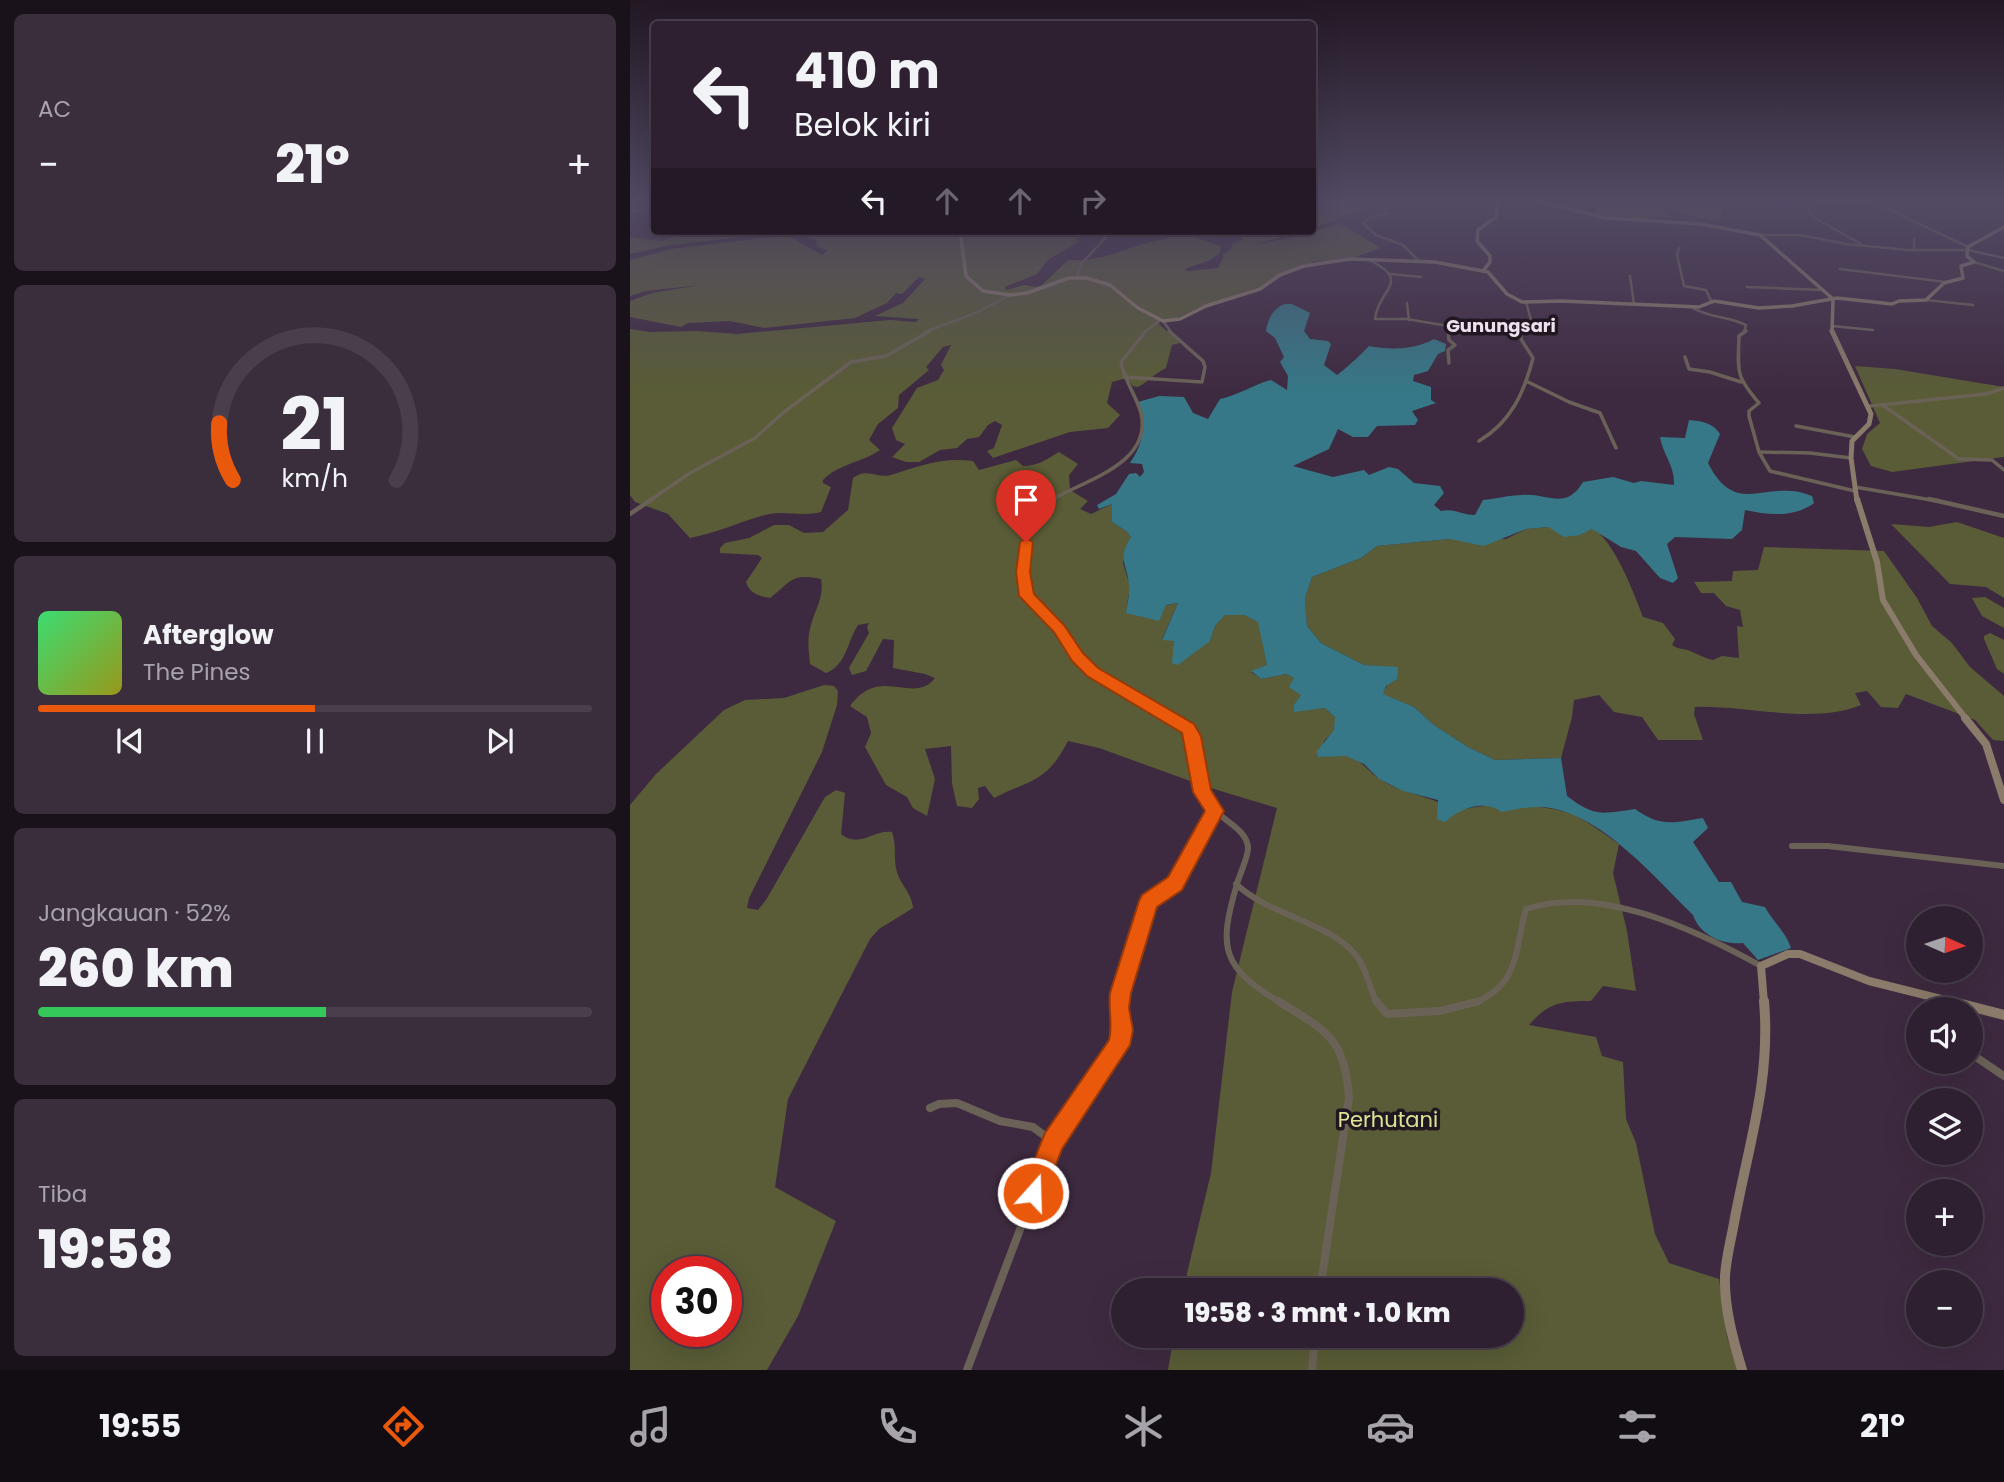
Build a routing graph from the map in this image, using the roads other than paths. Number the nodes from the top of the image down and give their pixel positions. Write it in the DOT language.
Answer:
graph roads {
  1 [pos="965,265"];
  2 [pos="1080,265"];
  3 [pos="1307,265"];
  4 [pos="1379,265"];
  5 [pos="1453,265"];
  6 [pos="1488,265"];
  7 [pos="1679,265"];
  8 [pos="1794,265"];
  9 [pos="1964,265"];
  10 [pos="1984,265"];
  11 [pos="1840,269"];
  12 [pos="1483,271"];
  13 [pos="2004,271"];
  14 [pos="1390,274"];
  15 [pos="1630,276"];
  16 [pos="1077,277"];
  17 [pos="1421,277"];
  18 [pos="1946,282"];
  19 [pos="1747,287"];
  20 [pos="1823,290"];
  21 [pos="1010,295"];
  22 [pos="1926,300"];
  23 [pos="1526,302"];
  24 [pos="1833,302"];
  25 [pos="1407,303"];
  26 [pos="1712,303"];
  27 [pos="1634,304"];
  28 [pos="1973,305"];
  29 [pos="1691,307"];
  30 [pos="1409,320"];
  31 [pos="1161,321"];
  32 [pos="1444,325"];
  33 [pos="1832,326"];
  34 [pos="1521,328"];
  35 [pos="1873,330"];
  36 [pos="1685,357"];
  37 [pos="1449,363"];
  38 [pos="1124,377"];
  39 [pos="1526,381"];
  40 [pos="1741,382"];
  41 [pos="2004,387"];
  42 [pos="1884,406"];
  43 [pos="1870,407"];
  44 [pos="1797,426"];
  45 [pos="1855,437"];
  46 [pos="1479,441"];
  47 [pos="1616,448"];
  48 [pos="1759,452"];
  49 [pos="1851,458"];
  50 [pos="2004,470"];
  51 [pos="1855,491"];
  52 [pos="630,514"];
  53 [pos="2004,516"];
  54 [pos="2004,800"];
  55 [pos="1214,811"];
  56 [pos="1792,846"];
  57 [pos="2004,866"];
  58 [pos="1236,884"];
  59 [pos="1760,966"];
  60 [pos="1936,997"];
  61 [pos="1983,1009"];
  62 [pos="2004,1015"];
  63 [pos="1983,1062"];
  64 [pos="2004,1076"];
  65 [pos="930,1108"];
  66 [pos="1053,1142"];
  67 [pos="1322,1278"];
  68 [pos="1314,1348"];
  69 [pos="967,1370"];
  70 [pos="1312,1370"];
  71 [pos="1742,1370"];
  1 -- 21 [label="street"];
  2 -- 16 [label="street"];
  3 -- 31 [label="street"];
  4 -- 14 [label="street"];
  5 -- 12 [label="street"];
  6 -- 12 [label="street"];
  7 -- 26 [label="street"];
  8 -- 20 [label="street"];
  9 -- 18 [label="street"];
  10 -- 13 [label="street"];
  11 -- 18 [label="street"];
  12 -- 23 [label="street"];
  14 -- 17 [label="street"];
  14 -- 30 [label="street"];
  15 -- 27 [label="street"];
  16 -- 21 [label="street"];
  16 -- 31 [label="street"];
  18 -- 22 [label="street"];
  19 -- 20 [label="street"];
  20 -- 24 [label="street"];
  21 -- 52 [label="street"];
  22 -- 24 [label="street"];
  22 -- 28 [label="street"];
  23 -- 27 [label="street"];
  23 -- 34 [label="street"];
  24 -- 26 [label="street"];
  24 -- 33 [label="street"];
  25 -- 30 [label="street"];
  26 -- 29 [label="street"];
  27 -- 29 [label="street"];
  29 -- 40 [label="street"];
  30 -- 32 [label="street"];
  31 -- 38 [label="street"];
  31 -- 38 [label="street"];
  32 -- 34 [label="street"];
  32 -- 37 [label="street"];
  33 -- 35 [label="street"];
  33 -- 43 [label="street"];
  34 -- 39 [label="street"];
  36 -- 40 [label="street"];
  38 -- 55 [label="street"];
  39 -- 46 [label="street"];
  39 -- 47 [label="street"];
  40 -- 48 [label="street"];
  41 -- 42 [label="street"];
  42 -- 43 [label="street"];
  42 -- 50 [label="street"];
  43 -- 45 [label="street"];
  44 -- 45 [label="street"];
  45 -- 49 [label="street"];
  48 -- 49 [label="street"];
  48 -- 51 [label="street"];
  49 -- 51 [label="street"];
  51 -- 53 [label="street"];
  51 -- 54 [label="street"];
  55 -- 58 [label="street"];
  55 -- 66 [label="street"];
  56 -- 57 [label="street"];
  58 -- 59 [label="street"];
  58 -- 67 [label="street"];
  59 -- 60 [label="street"];
  59 -- 71 [label="street"];
  61 -- 62 [label="street"];
  63 -- 64 [label="street"];
  65 -- 66 [label="street"];
  66 -- 69 [label="street"];
  68 -- 70 [label="street"];
}
